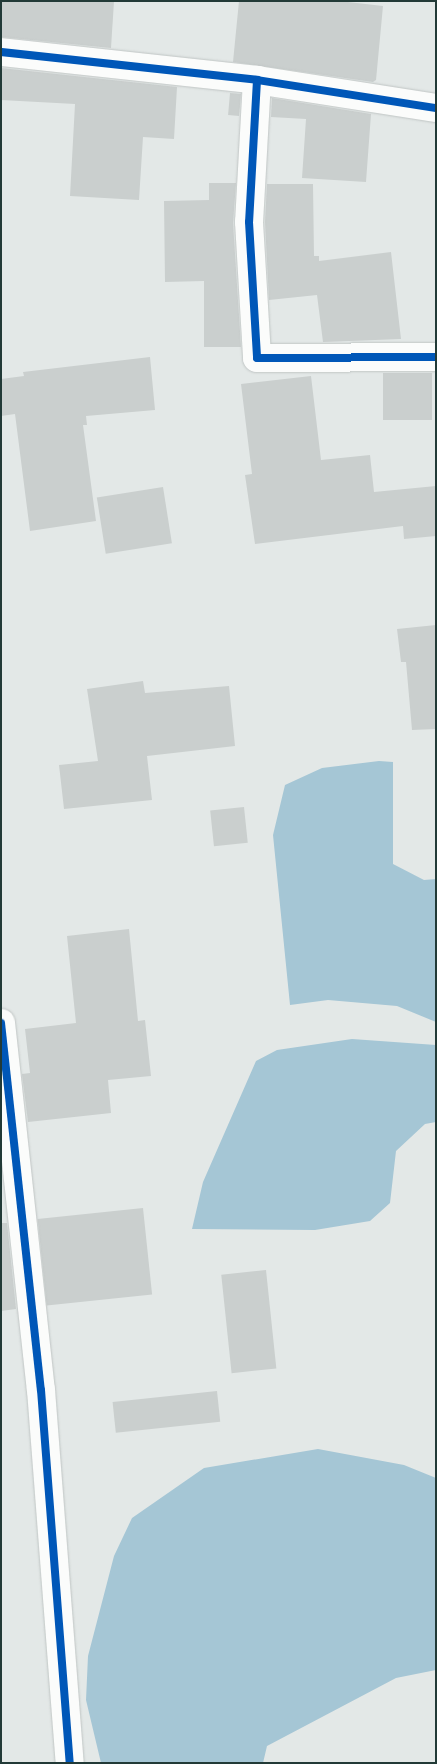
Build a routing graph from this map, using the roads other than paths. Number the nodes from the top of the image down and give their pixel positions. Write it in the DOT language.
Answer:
graph roads {
  1 [pos="1,52"];
  2 [pos="257,80"];
  3 [pos="436,108"];
  4 [pos="436,357"];
  5 [pos="1,1024"];
  6 [pos="70,1763"];
  1 -- 2 [label="street"];
  2 -- 3 [label="street"];
  2 -- 4 [label="street"];
  5 -- 6 [label="street"];
}
